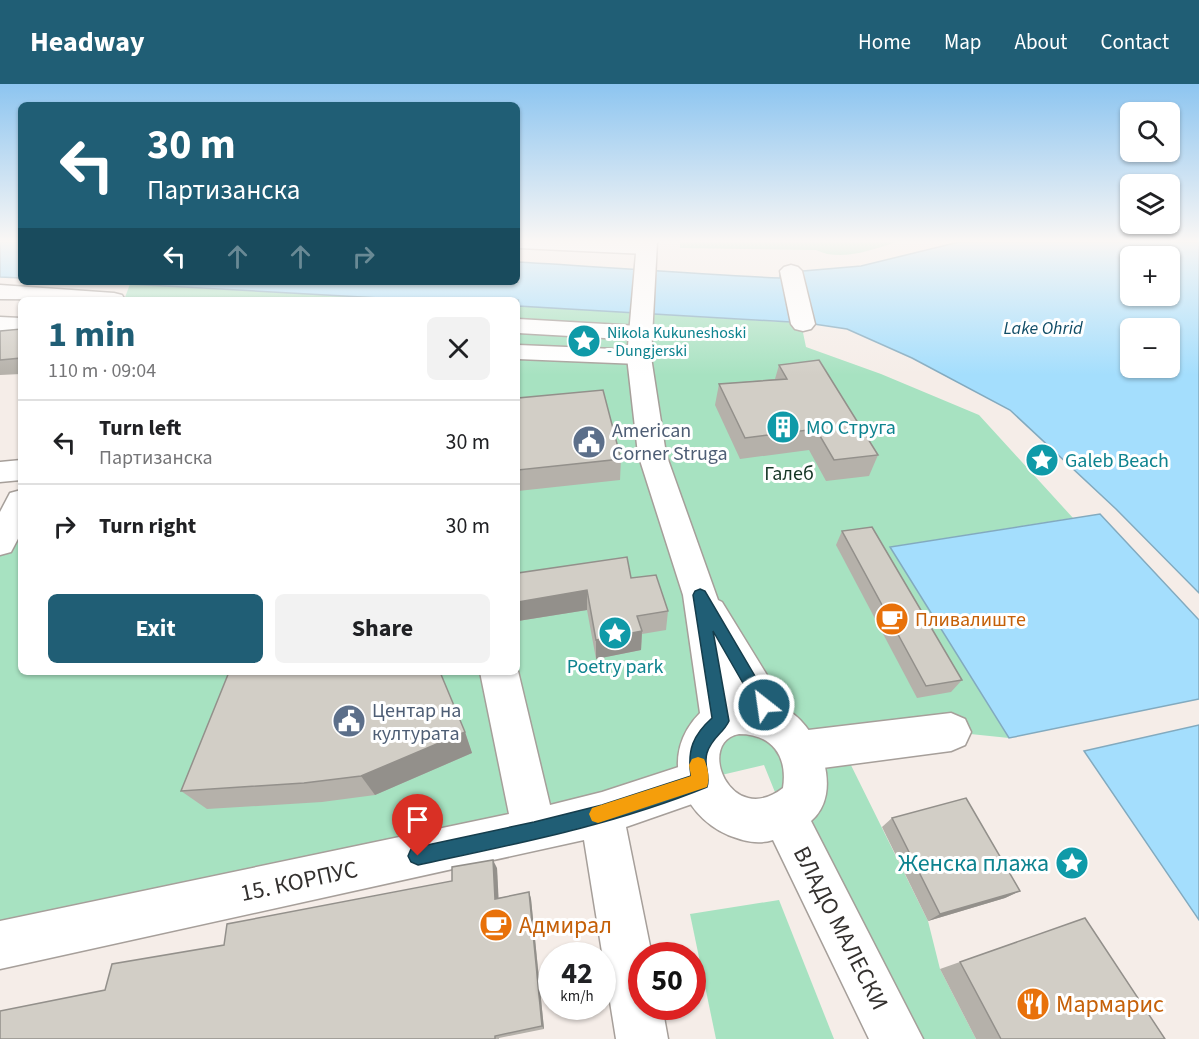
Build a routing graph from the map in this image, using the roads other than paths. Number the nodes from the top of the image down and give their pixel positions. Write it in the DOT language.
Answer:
graph roads {
  1 [pos="643,287"];
  2 [pos="795,287"];
  3 [pos="0,292"];
  4 [pos="71,297"];
  5 [pos="0,324"];
  6 [pos="803,324"];
  7 [pos="18,325"];
  8 [pos="520,326"];
  9 [pos="639,345"];
  10 [pos="520,352"];
  11 [pos="18,470"];
  12 [pos="0,472"];
  13 [pos="18,507"];
  14 [pos="0,543"];
  15 [pos="700,595"];
  16 [pos="500,675"];
  17 [pos="721,721"];
  18 [pos="951,732"];
  19 [pos="788,738"];
  20 [pos="700,781"];
  21 [pos="602,814"];
  22 [pos="785,817"];
  23 [pos="534,831"];
  24 [pos="0,945"];
  25 [pos="642,1039"];
  26 [pos="897,1039"];
  1 -- 9 [label="street"];
  2 -- 6 [label="street"];
  3 -- 4 [label="street"];
  5 -- 7 [label="street"];
  8 -- 9 [label="street"];
  9 -- 10 [label="street"];
  9 -- 15 [label="street"];
  11 -- 12 [label="street"];
  13 -- 14 [label="street"];
  15 -- 17 [label="street"];
  15 -- 19 [label="street"];
  16 -- 23 [label="street"];
  17 -- 19 [label="street"];
  17 -- 20 [label="street"];
  18 -- 19 [label="street"];
  19 -- 22 [label="street"];
  20 -- 21 [label="street, 15. КОРПУС"];
  20 -- 22 [label="street"];
  21 -- 23 [label="street, 15. КОРПУС"];
  21 -- 25 [label="street"];
  22 -- 26 [label="street, ВЛАДО МАЛЕСКИ"];
  23 -- 24 [label="street, 15. КОРПУС"];
}
